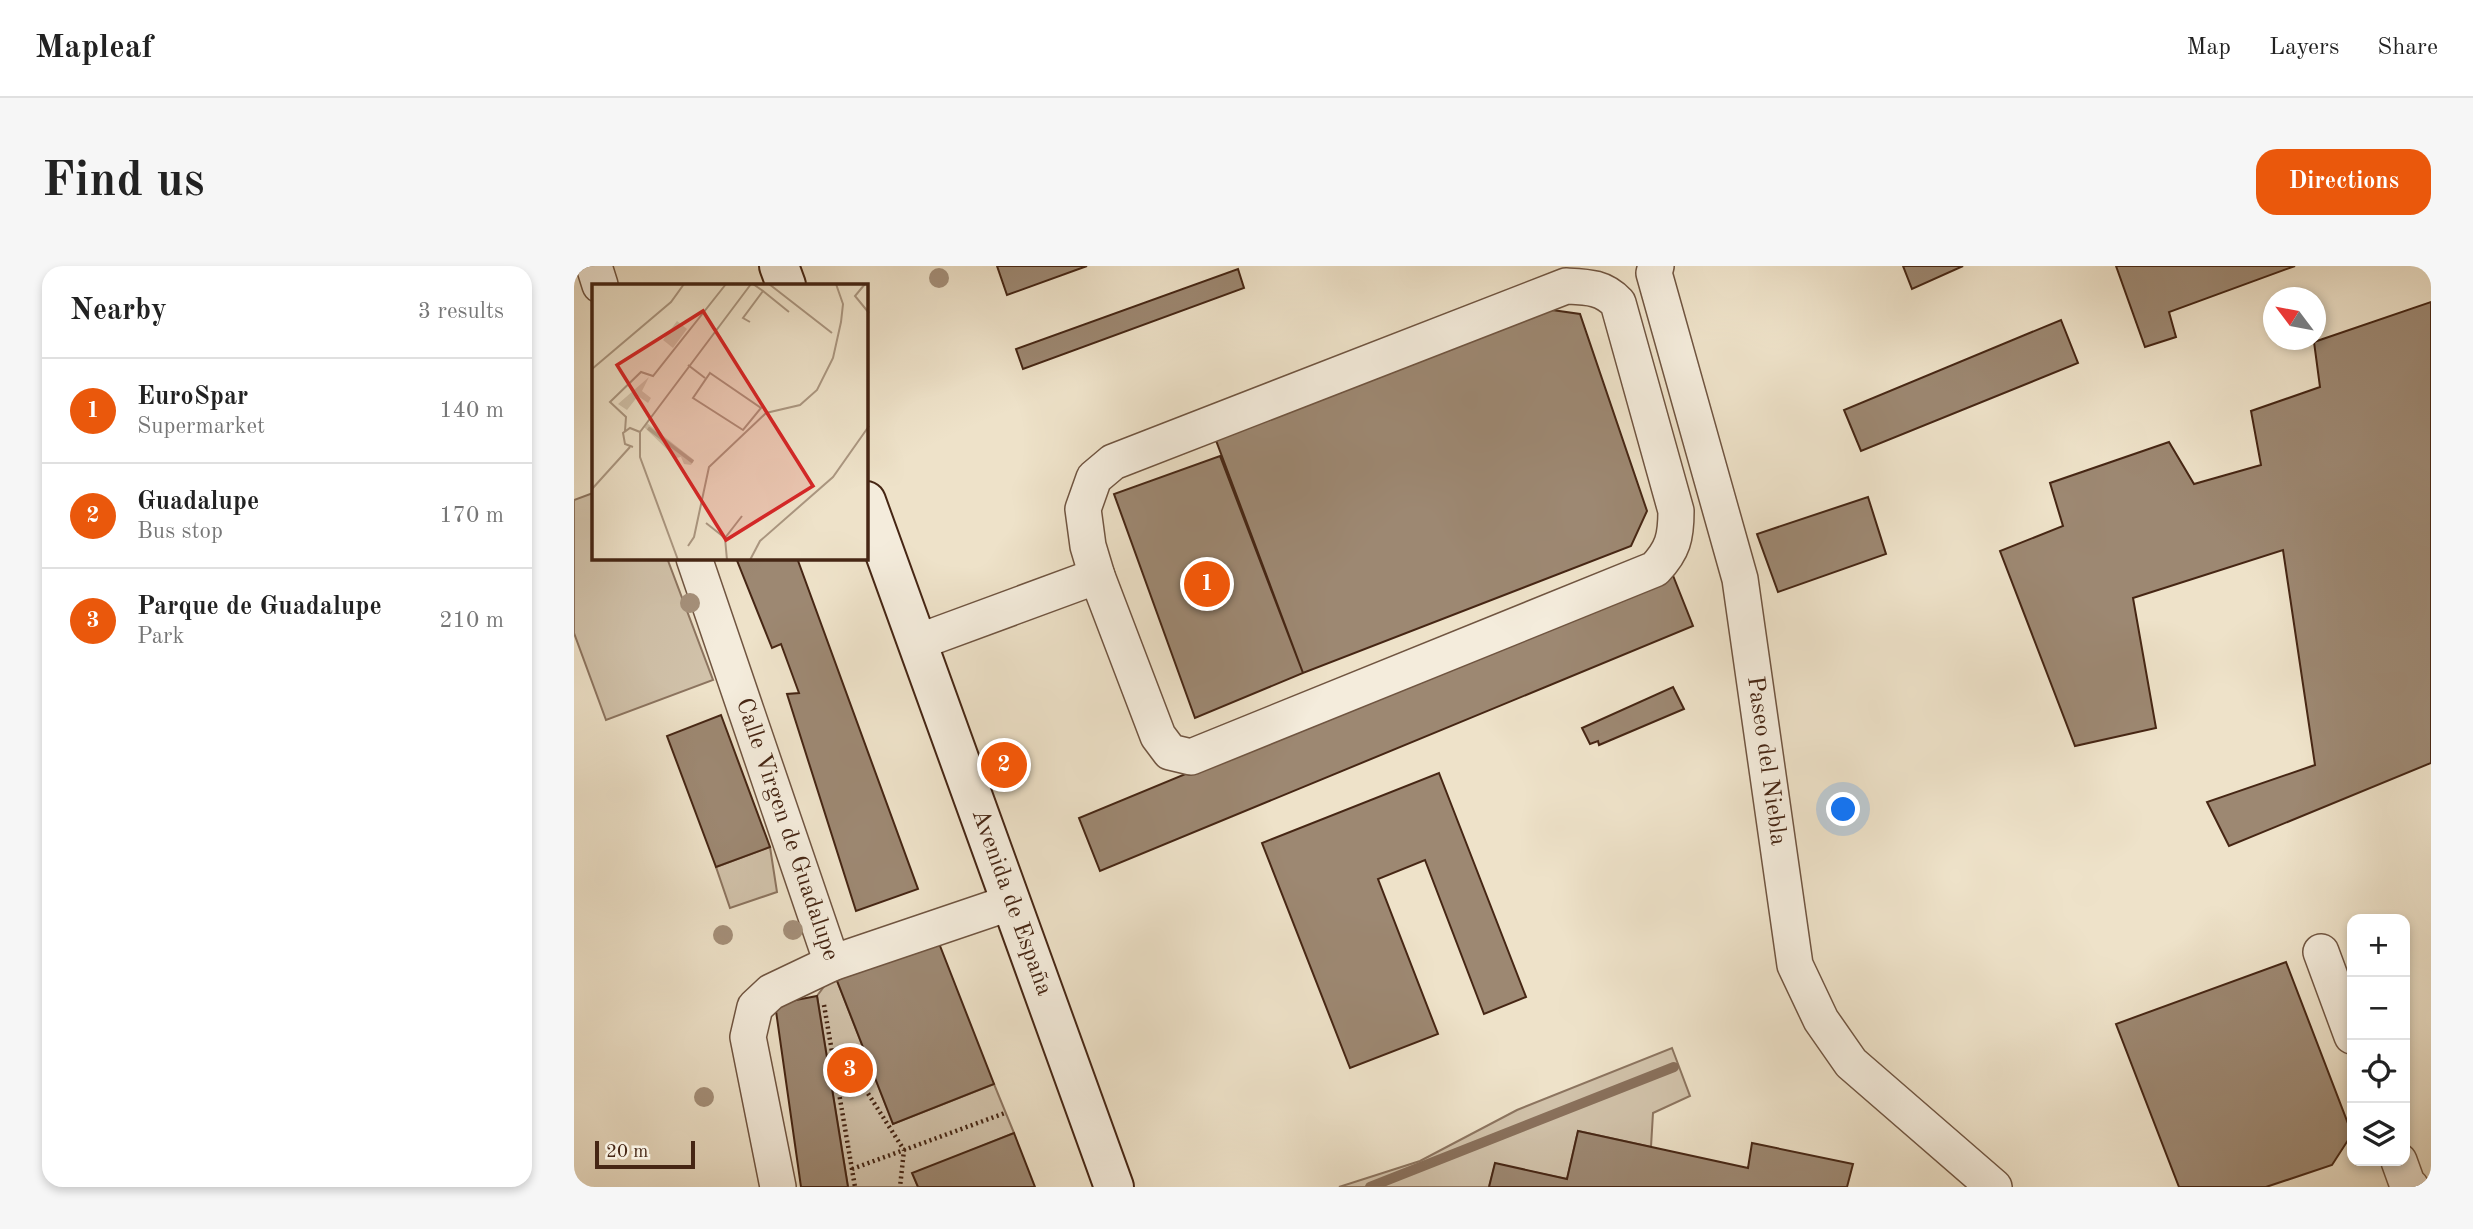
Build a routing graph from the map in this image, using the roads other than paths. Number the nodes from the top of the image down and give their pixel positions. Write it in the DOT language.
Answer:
graph roads {
  1 [pos="594,266"];
  2 [pos="779,266"];
  3 [pos="1656,266"];
  4 [pos="600,284"];
  5 [pos="786,284"];
  6 [pos="868,506"];
  7 [pos="695,560"];
  8 [pos="1097,576"];
  9 [pos="918,642"];
  10 [pos="1012,902"];
  11 [pos="2321,952"];
  12 [pos="832,963"];
  13 [pos="2347,1022"];
  14 [pos="778,1187"];
  15 [pos="1114,1187"];
  16 [pos="1994,1187"];
  1 -- 4 [label="street"];
  2 -- 5 [label="main road"];
  3 -- 16 [label="street, Paseo del Niebla"];
  6 -- 9 [label="main road, Avenida de España"];
  7 -- 12 [label="street, Calle Virgen de Guadalupe"];
  8 -- 8 [label="street"];
  8 -- 9 [label="street"];
  9 -- 10 [label="main road, Avenida de España"];
  10 -- 12 [label="street"];
  10 -- 15 [label="main road, Avenida de España"];
  11 -- 13 [label="street"];
  12 -- 14 [label="street, Calle Virgen de Guadalupe"];
}
